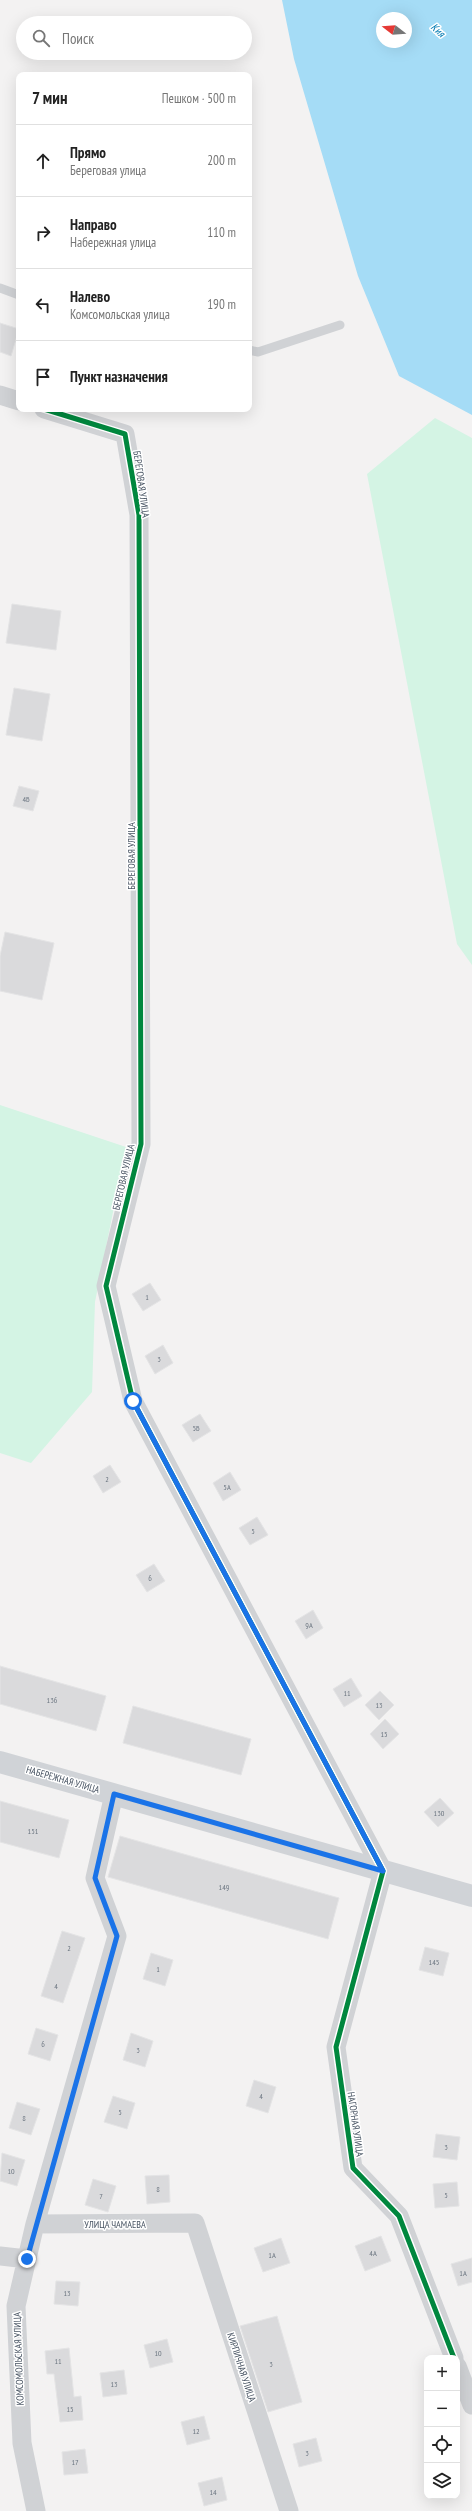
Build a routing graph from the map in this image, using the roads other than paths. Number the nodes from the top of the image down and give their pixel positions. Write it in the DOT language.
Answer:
graph roads {
  1 [pos="0,288"];
  2 [pos="16,294"];
  3 [pos="340,325"];
  4 [pos="252,351"];
  5 [pos="0,395"];
  6 [pos="16,400"];
  7 [pos="54,412"];
  8 [pos="0,1762"];
  9 [pos="114,1794"];
  10 [pos="383,1871"];
  11 [pos="472,1896"];
  12 [pos="195,2223"];
  13 [pos="35,2224"];
  14 [pos="0,2256"];
  15 [pos="27,2259"];
  16 [pos="453,2355"];
  17 [pos="460,2374"];
  18 [pos="472,2405"];
  19 [pos="36,2511"];
  20 [pos="289,2511"];
  1 -- 2 [label="lane"];
  3 -- 4 [label="lane"];
  5 -- 6 [label="street"];
  7 -- 10 [label="street, БЕРЕГОВАЯ УЛИЦА"];
  8 -- 9 [label="street, НАБЕРЕЖНАЯ УЛИЦА"];
  9 -- 10 [label="street, НАБЕРЕЖНАЯ УЛИЦА"];
  9 -- 13 [label="street, КОМСОМОЛЬСКАЯ УЛИЦА"];
  10 -- 11 [label="street, НАБЕРЕЖНАЯ УЛИЦА"];
  10 -- 16 [label="street, НАГОРНАЯ УЛИЦА"];
  12 -- 13 [label="street, УЛИЦА ЧАМАЕВА"];
  12 -- 20 [label="street, КИРПИЧНАЯ УЛИЦА"];
  13 -- 15 [label="street, КОМСОМОЛЬСКАЯ УЛИЦА"];
  14 -- 15 [label="street"];
  15 -- 19 [label="street, КОМСОМОЛЬСКАЯ УЛИЦА"];
  17 -- 18 [label="street"];
}
